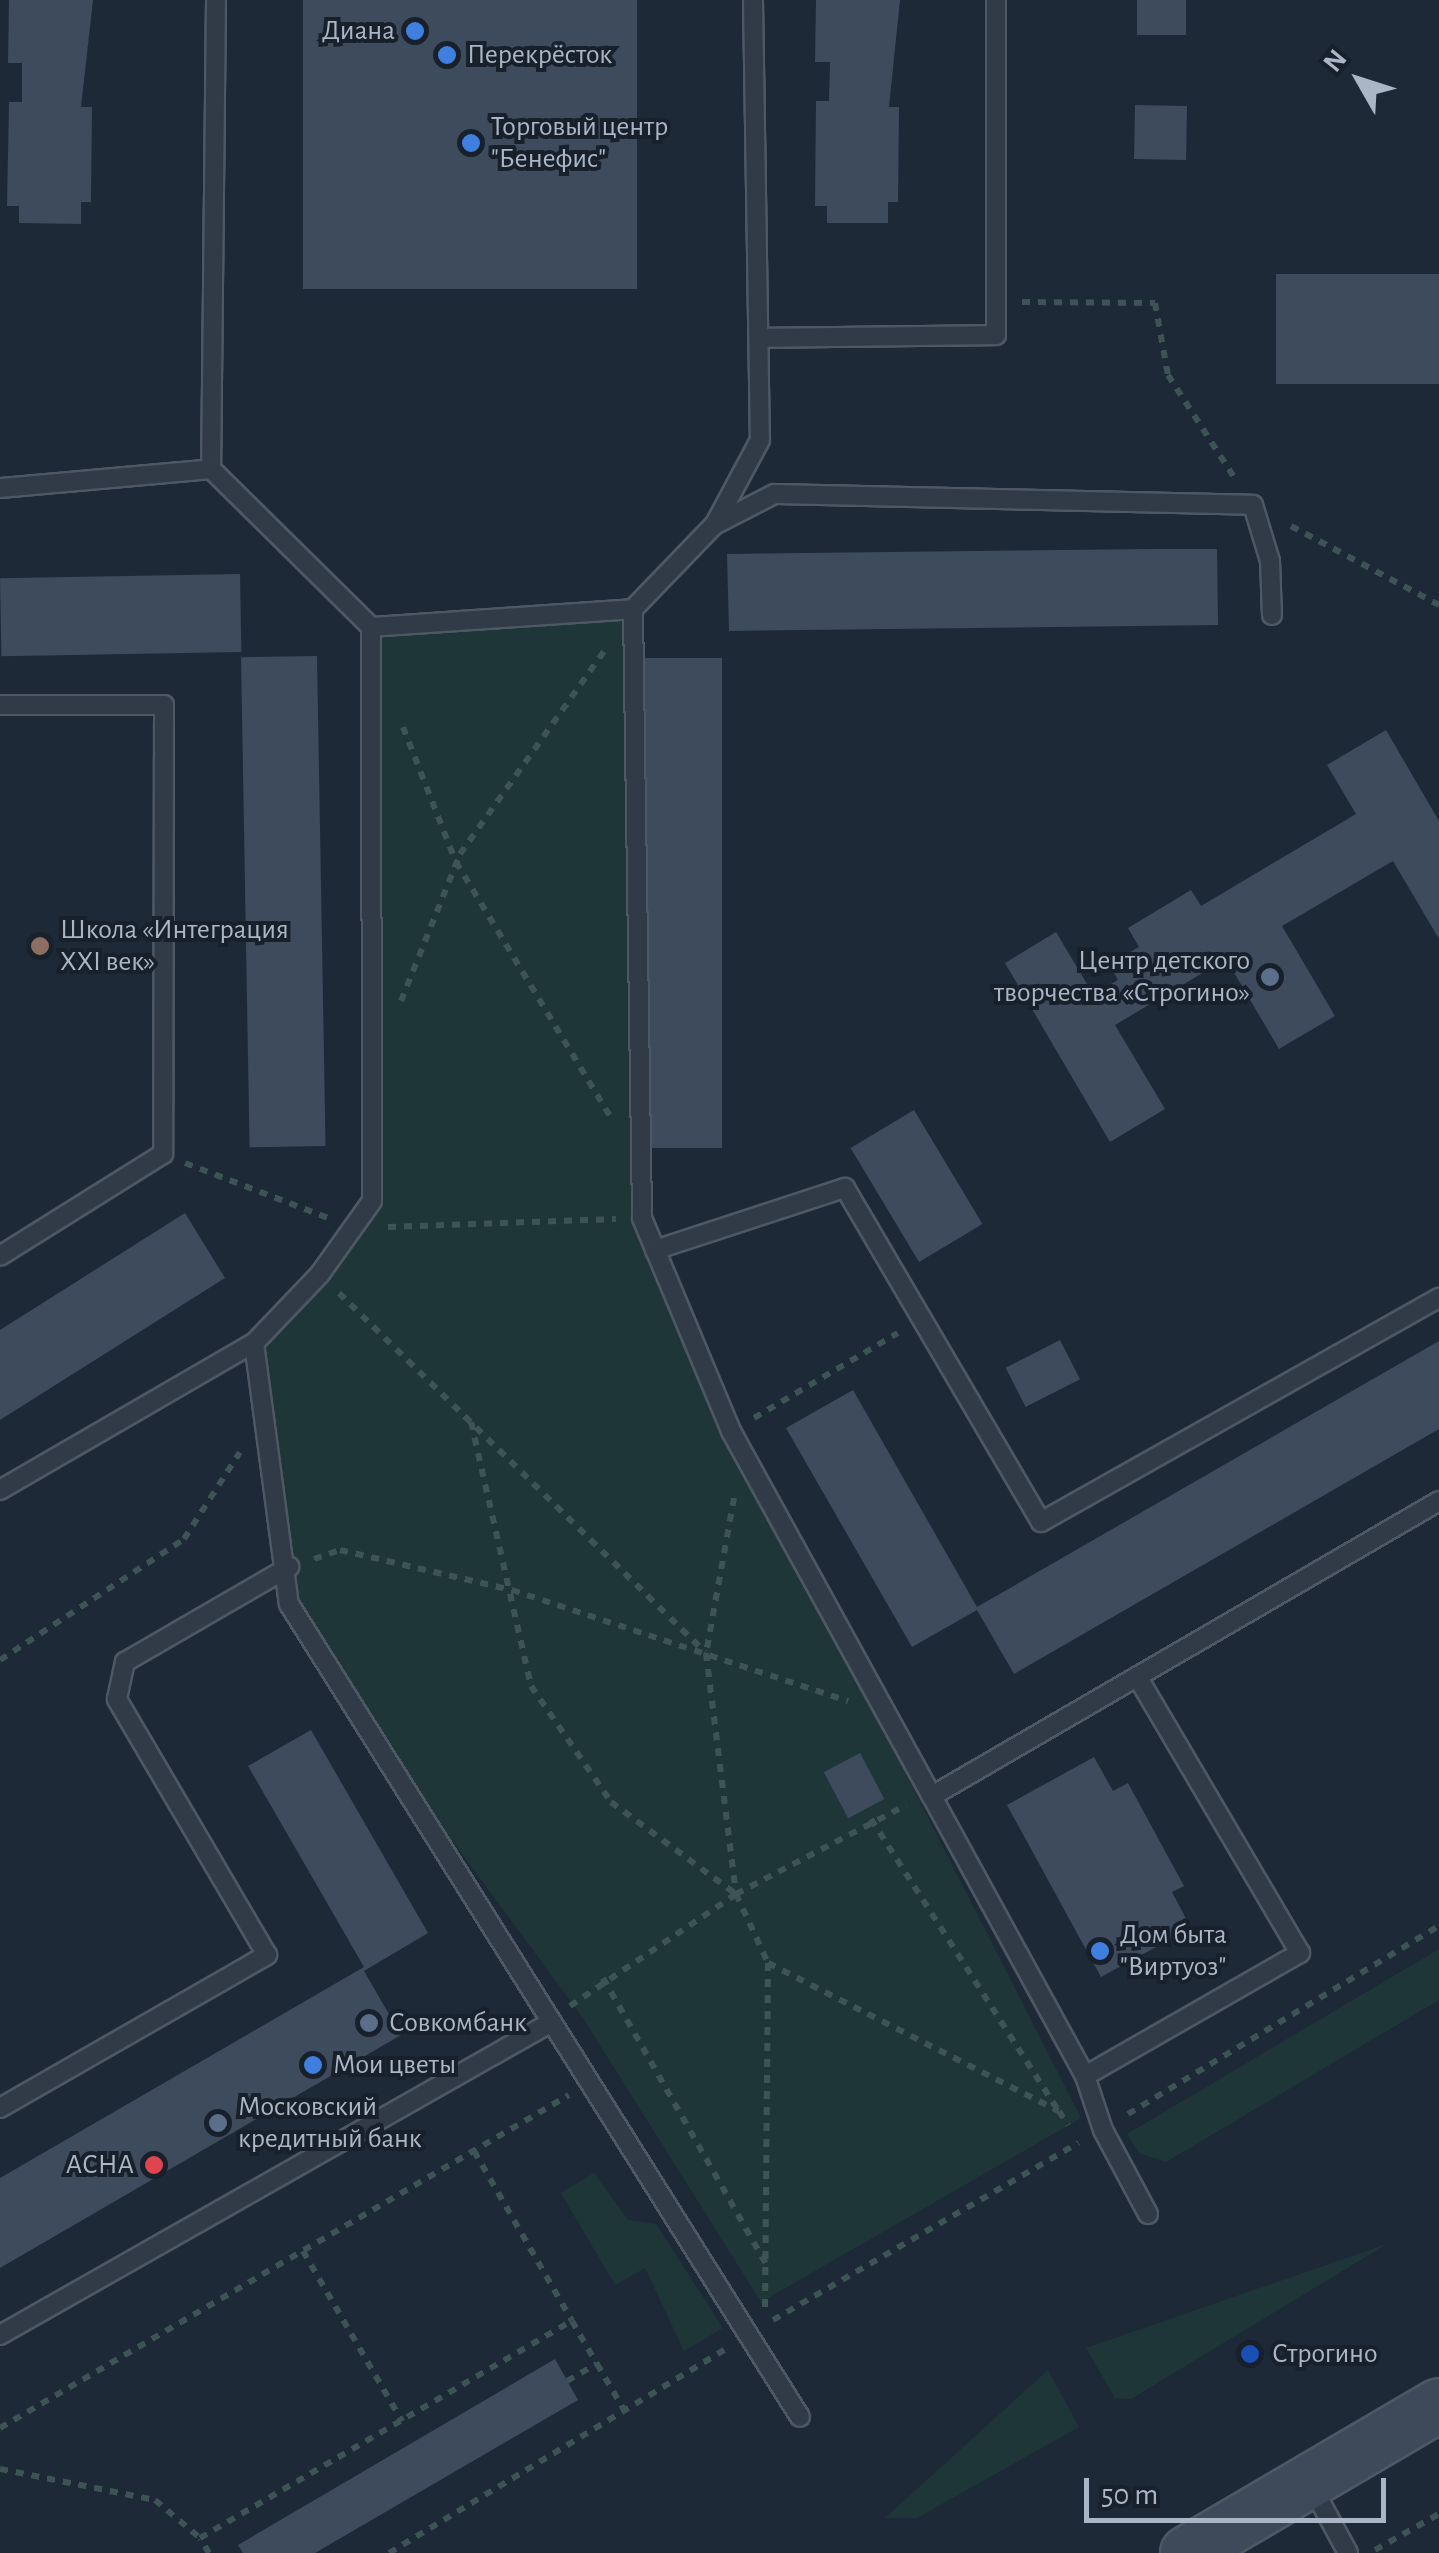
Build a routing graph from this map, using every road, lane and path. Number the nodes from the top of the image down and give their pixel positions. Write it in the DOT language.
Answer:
graph roads {
  1 [pos="216,0"];
  2 [pos="754,0"];
  3 [pos="996,0"];
  4 [pos="996,302"];
  5 [pos="759,338"];
  6 [pos="212,469"];
  7 [pos="0,488"];
  8 [pos="1253,506"];
  9 [pos="716,524"];
  10 [pos="1439,605"];
  11 [pos="633,609"];
  12 [pos="1272,615"];
  13 [pos="371,627"];
  14 [pos="371,677"];
  15 [pos="0,705"];
  16 [pos="456,862"];
  17 [pos="400,1005"];
  18 [pos="164,1154"];
  19 [pos="641,1168"];
  20 [pos="642,1218"];
  21 [pos="352,1228"];
  22 [pos="656,1250"];
  23 [pos="0,1256"];
  24 [pos="320,1274"];
  25 [pos="1439,1298"];
  26 [pos="923,1318"];
  27 [pos="254,1344"];
  28 [pos="264,1412"];
  29 [pos="471,1422"];
  30 [pos="731,1431"];
  31 [pos="743,1453"];
  32 [pos="0,1490"];
  33 [pos="1439,1502"];
  34 [pos="289,1567"];
  35 [pos="512,1590"];
  36 [pos="706,1653"];
  37 [pos="0,1660"];
  38 [pos="1137,1676"];
  39 [pos="886,1714"];
  40 [pos="932,1796"];
  41 [pos="871,1818"];
  42 [pos="736,1894"];
  43 [pos="1439,1926"];
  44 [pos="768,1963"];
  45 [pos="603,1978"];
  46 [pos="550,2022"];
  47 [pos="1086,2076"];
  48 [pos="589,2084"];
  49 [pos="0,2108"];
  50 [pos="1059,2111"];
  51 [pos="1102,2130"];
  52 [pos="1079,2143"];
  53 [pos="474,2151"];
  54 [pos="1148,2214"];
  55 [pos="303,2251"];
  56 [pos="767,2267"];
  57 [pos="572,2321"];
  58 [pos="749,2334"];
  59 [pos="0,2335"];
  60 [pos="597,2364"];
  61 [pos="567,2381"];
  62 [pos="1439,2405"];
  63 [pos="627,2414"];
  64 [pos="800,2418"];
  65 [pos="402,2421"];
  66 [pos="0,2428"];
  67 [pos="0,2469"];
  68 [pos="1308,2480"];
  69 [pos="1439,2514"];
  70 [pos="200,2538"];
  71 [pos="208,2553"];
  72 [pos="389,2553"];
  73 [pos="1187,2553"];
  74 [pos="1348,2553"];
  75 [pos="1370,2553"];
  1 -- 6 [label="lane"];
  2 -- 5 [label="lane"];
  3 -- 4 [label="lane"];
  4 -- 5 [label="lane"];
  4 -- 8 [label="path"];
  5 -- 9 [label="lane"];
  6 -- 7 [label="lane"];
  6 -- 13 [label="lane"];
  8 -- 9 [label="lane"];
  8 -- 10 [label="path"];
  8 -- 12 [label="lane"];
  9 -- 11 [label="lane"];
  11 -- 13 [label="lane"];
  11 -- 16 [label="path"];
  11 -- 19 [label="lane"];
  13 -- 14 [label="lane"];
  14 -- 16 [label="path"];
  14 -- 21 [label="lane"];
  15 -- 18 [label="lane"];
  16 -- 17 [label="path"];
  16 -- 19 [label="path"];
  18 -- 21 [label="path"];
  18 -- 23 [label="lane"];
  19 -- 20 [label="lane"];
  20 -- 21 [label="path"];
  20 -- 22 [label="lane"];
  21 -- 24 [label="lane"];
  22 -- 26 [label="lane"];
  22 -- 30 [label="lane"];
  24 -- 27 [label="lane"];
  24 -- 29 [label="path"];
  25 -- 26 [label="lane"];
  26 -- 30 [label="path"];
  27 -- 28 [label="lane"];
  27 -- 32 [label="lane"];
  28 -- 34 [label="lane"];
  28 -- 37 [label="path"];
  29 -- 35 [label="path"];
  29 -- 36 [label="path"];
  30 -- 31 [label="lane"];
  31 -- 36 [label="path"];
  31 -- 39 [label="lane"];
  33 -- 38 [label="lane"];
  34 -- 35 [label="path"];
  34 -- 46 [label="lane"];
  34 -- 49 [label="lane"];
  35 -- 36 [label="path"];
  35 -- 42 [label="path"];
  36 -- 39 [label="path"];
  36 -- 42 [label="path"];
  38 -- 40 [label="lane"];
  38 -- 47 [label="lane"];
  39 -- 40 [label="lane"];
  40 -- 41 [label="path"];
  40 -- 47 [label="lane"];
  41 -- 42 [label="path"];
  41 -- 50 [label="path"];
  42 -- 44 [label="path"];
  42 -- 45 [label="path"];
  43 -- 51 [label="path"];
  44 -- 50 [label="path"];
  44 -- 56 [label="path"];
  45 -- 46 [label="path"];
  45 -- 56 [label="path"];
  46 -- 48 [label="lane"];
  46 -- 59 [label="lane"];
  47 -- 51 [label="lane"];
  48 -- 53 [label="path"];
  48 -- 58 [label="lane"];
  50 -- 52 [label="path"];
  51 -- 52 [label="path"];
  51 -- 54 [label="lane"];
  52 -- 58 [label="path"];
  53 -- 55 [label="path"];
  53 -- 57 [label="path"];
  55 -- 65 [label="path"];
  55 -- 66 [label="path"];
  56 -- 58 [label="path"];
  57 -- 60 [label="path"];
  57 -- 65 [label="path"];
  58 -- 63 [label="path"];
  58 -- 64 [label="lane"];
  60 -- 61 [label="path"];
  60 -- 63 [label="path"];
  62 -- 68 [label="street"];
  63 -- 72 [label="path"];
  65 -- 70 [label="path"];
  67 -- 70 [label="path"];
  68 -- 73 [label="street"];
  68 -- 74 [label="lane"];
  69 -- 75 [label="path"];
  70 -- 71 [label="path"];
}
